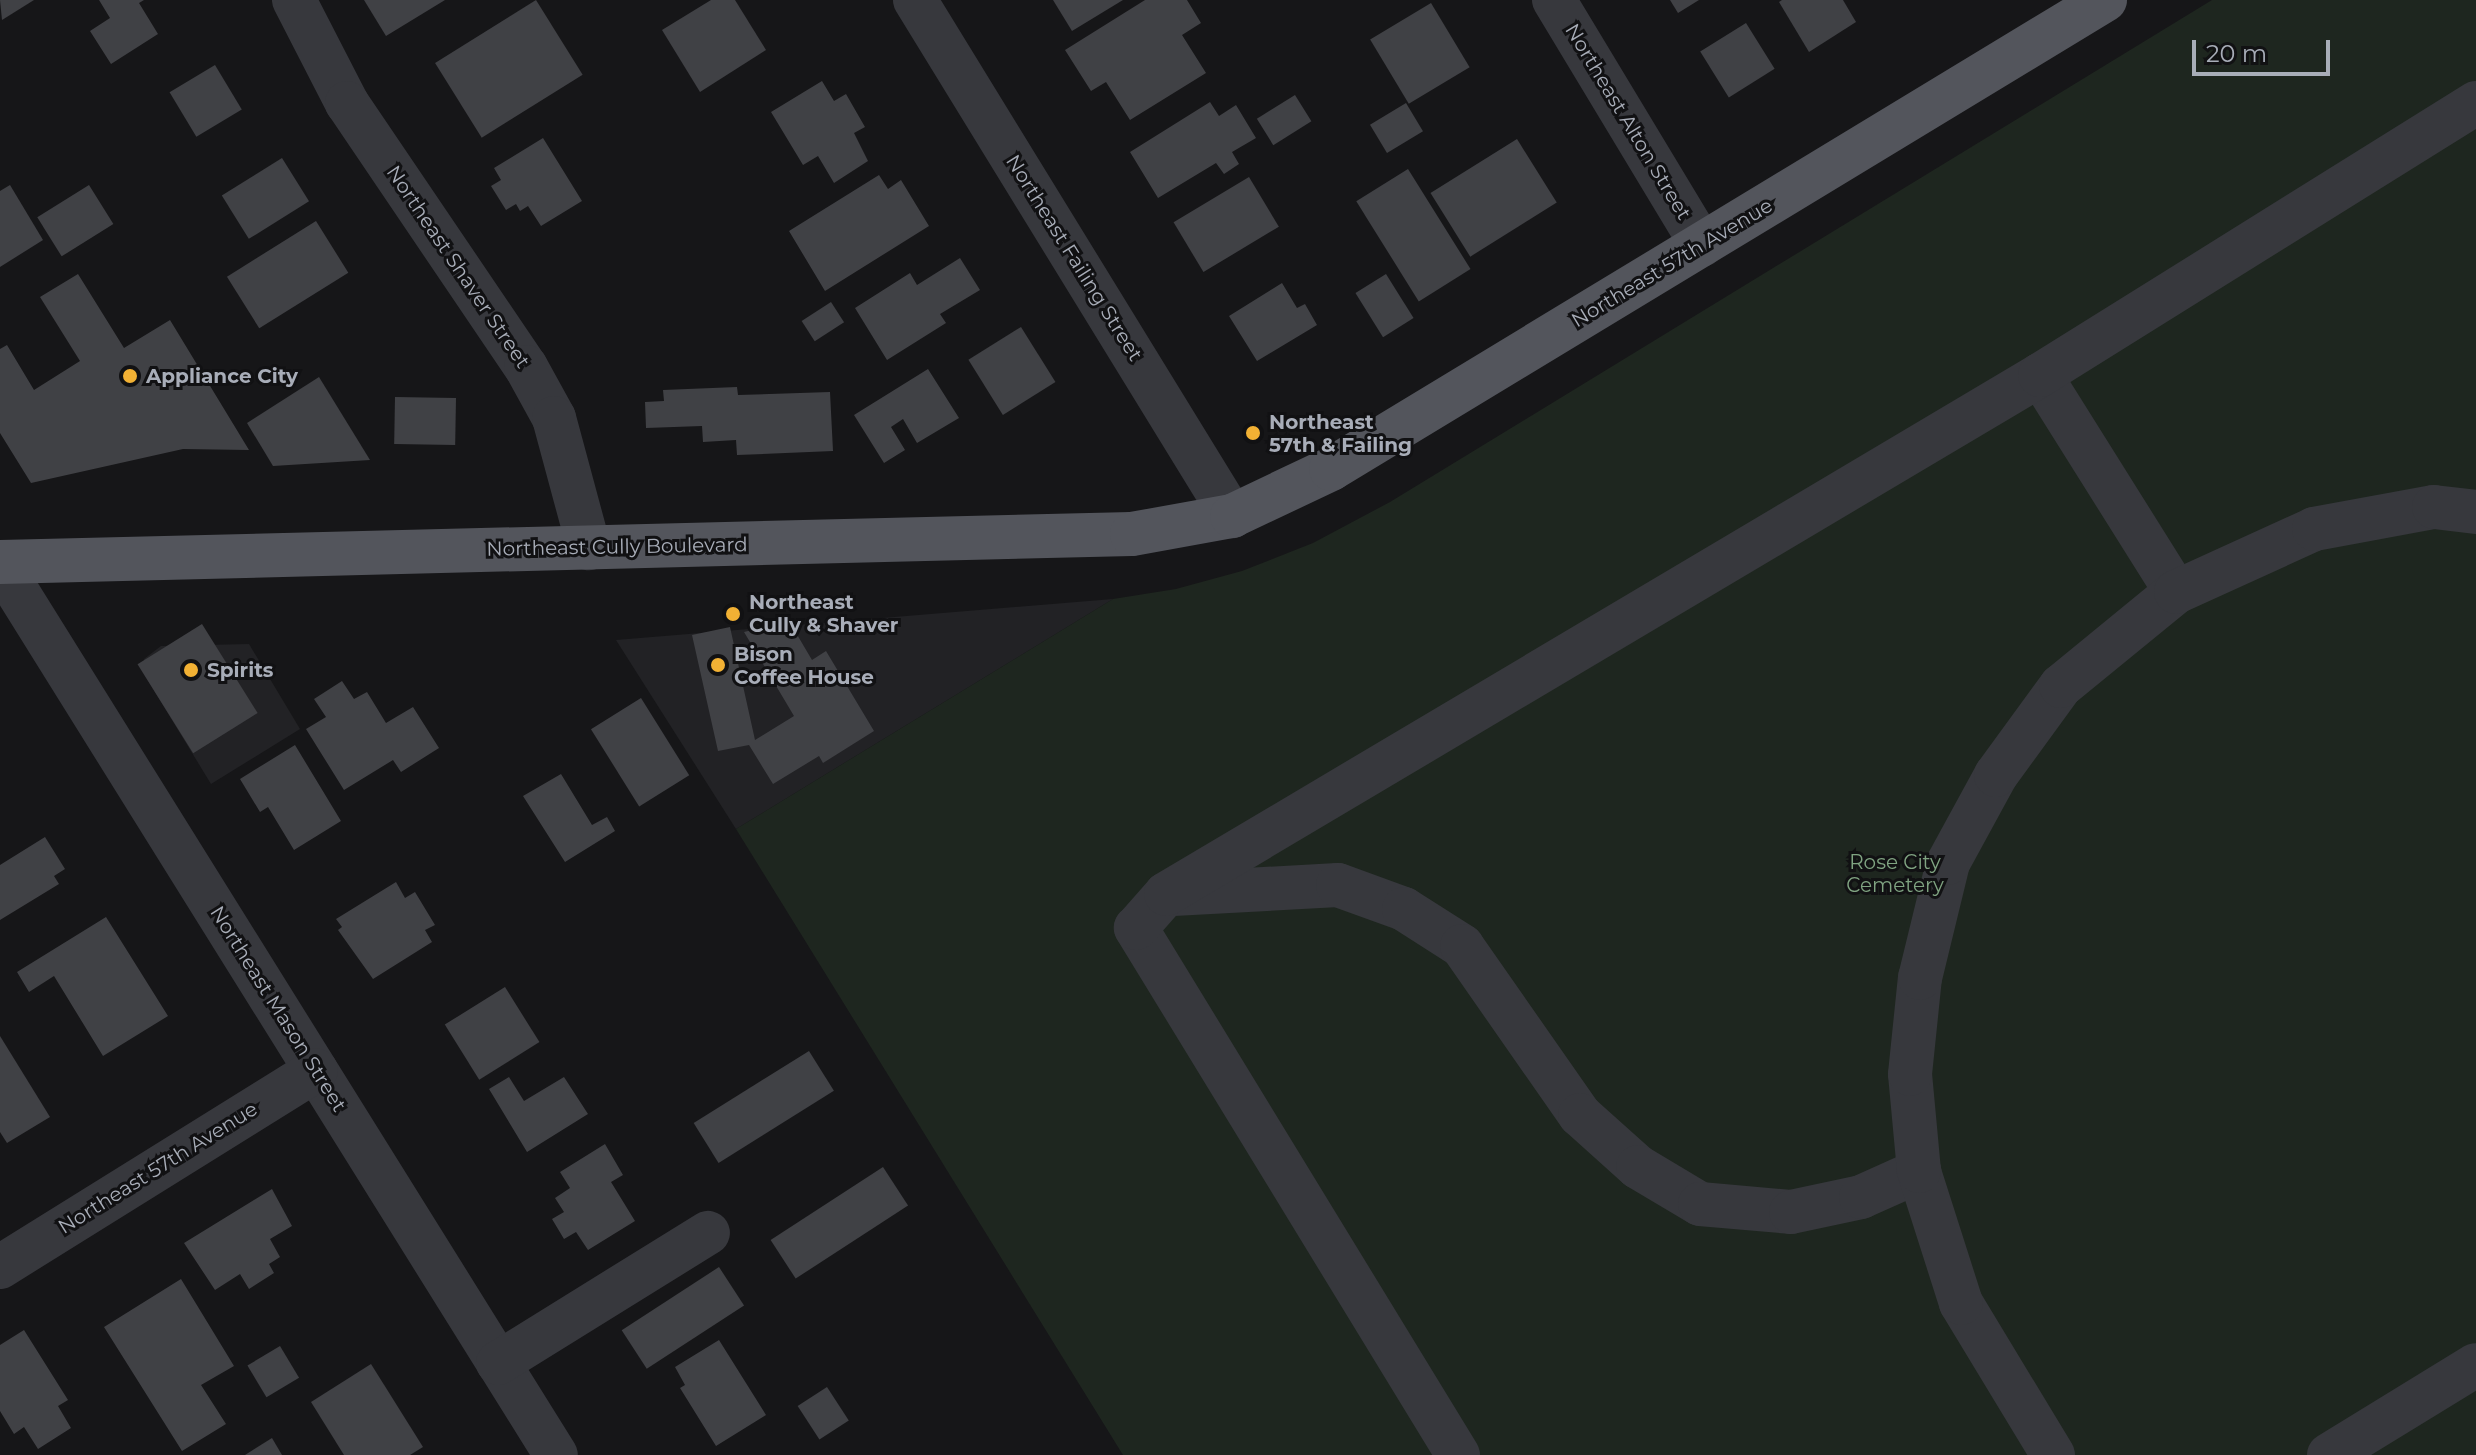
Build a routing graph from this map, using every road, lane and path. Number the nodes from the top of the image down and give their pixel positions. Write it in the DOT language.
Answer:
graph roads {
  1 [pos="294,0"];
  2 [pos="915,0"];
  3 [pos="1554,0"];
  4 [pos="2105,0"];
  5 [pos="2476,103"];
  6 [pos="1702,245"];
  7 [pos="2040,375"];
  8 [pos="2476,512"];
  9 [pos="1232,516"];
  10 [pos="589,548"];
  11 [pos="0,563"];
  12 [pos="2176,592"];
  13 [pos="1166,894"];
  14 [pos="316,1070"];
  15 [pos="1919,1171"];
  16 [pos="708,1233"];
  17 [pos="0,1267"];
  18 [pos="498,1363"];
  19 [pos="2476,1365"];
  20 [pos="556,1455"];
  21 [pos="1458,1455"];
  22 [pos="2053,1455"];
  23 [pos="2329,1455"];
  1 -- 10 [label="street, Northeast Shaver Street"];
  2 -- 9 [label="street, Northeast Failing Street"];
  3 -- 6 [label="street, Northeast Alton Street"];
  4 -- 6 [label="main road, Northeast 57th Avenue"];
  5 -- 7 [label="street"];
  6 -- 9 [label="main road, Northeast 57th Avenue"];
  7 -- 12 [label="street"];
  7 -- 13 [label="street"];
  8 -- 12 [label="street"];
  9 -- 10 [label="main road, Northeast Cully Boulevard"];
  10 -- 11 [label="main road, Northeast Cully Boulevard"];
  11 -- 14 [label="street, Northeast Mason Street"];
  12 -- 15 [label="street"];
  13 -- 15 [label="street"];
  13 -- 21 [label="street"];
  14 -- 17 [label="street, Northeast 57th Avenue"];
  14 -- 18 [label="street, Northeast Mason Street"];
  15 -- 22 [label="street"];
  16 -- 18 [label="street"];
  18 -- 20 [label="street, Northeast Mason Street"];
  19 -- 23 [label="street"];
}
